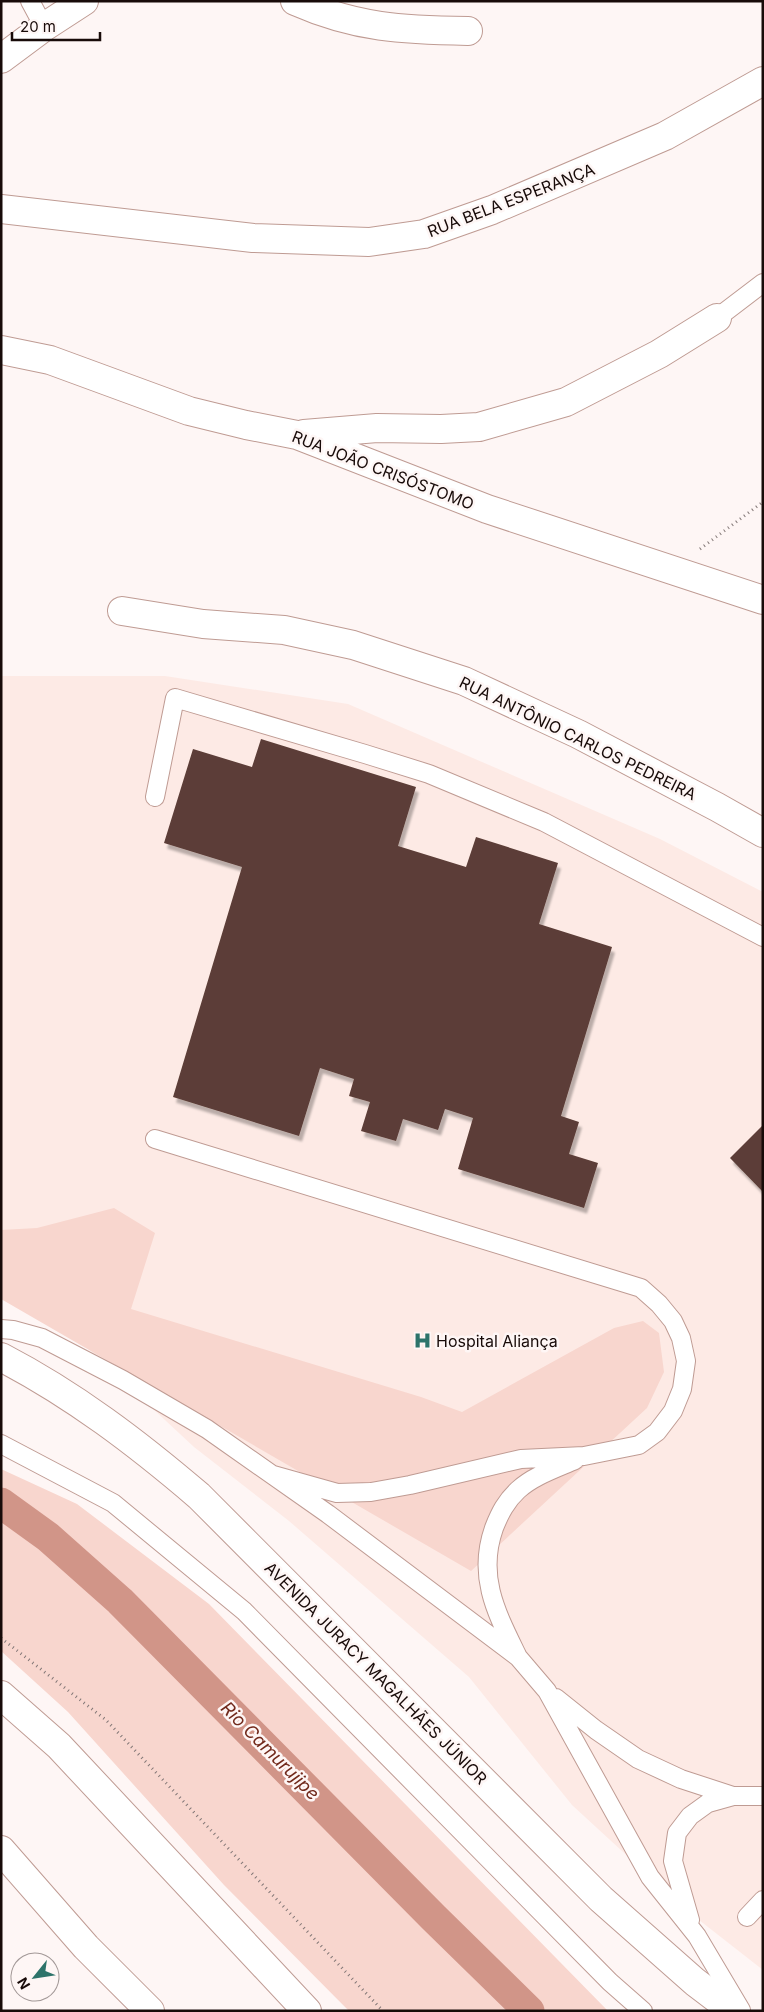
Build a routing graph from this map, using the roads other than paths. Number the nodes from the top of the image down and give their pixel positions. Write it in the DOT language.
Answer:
graph roads {
  1 [pos="30,1"];
  2 [pos="84,1"];
  3 [pos="295,1"];
  4 [pos="44,27"];
  5 [pos="468,31"];
  6 [pos="1,59"];
  7 [pos="763,81"];
  8 [pos="1,209"];
  9 [pos="763,283"];
  10 [pos="717,318"];
  11 [pos="1,350"];
  12 [pos="297,435"];
  13 [pos="763,600"];
  14 [pos="122,611"];
  15 [pos="155,796"];
  16 [pos="763,833"];
  17 [pos="763,937"];
  18 [pos="155,1139"];
  19 [pos="1,1329"];
  20 [pos="1,1357"];
  21 [pos="1,1444"];
  22 [pos="584,1456"];
  23 [pos="274,1476"];
  24 [pos="518,1657"];
  25 [pos="547,1691"];
  26 [pos="1,1695"];
  27 [pos="733,1796"];
  28 [pos="763,1796"];
  29 [pos="1,1850"];
  30 [pos="763,1900"];
  31 [pos="747,1917"];
  32 [pos="696,1936"];
  33 [pos="150,2011"];
  34 [pos="307,2011"];
  35 [pos="644,2011"];
  36 [pos="733,2011"];
  37 [pos="741,2011"];
  1 -- 4 [label="lane"];
  2 -- 4 [label="street"];
  3 -- 5 [label="street"];
  4 -- 6 [label="street"];
  7 -- 8 [label="street, RUA BELA ESPERANÇA"];
  9 -- 10 [label="lane"];
  10 -- 12 [label="street"];
  11 -- 12 [label="street, RUA JOÃO CRISÓSTOMO"];
  12 -- 13 [label="street, RUA JOÃO CRISÓSTOMO"];
  14 -- 16 [label="street, RUA ANTÔNIO CARLOS PEDREIRA"];
  15 -- 17 [label="lane"];
  18 -- 22 [label="lane"];
  19 -- 23 [label="lane"];
  20 -- 36 [label="street, AVENIDA JURACY MAGALHÃES JÚNIOR"];
  21 -- 35 [label="lane"];
  22 -- 23 [label="lane"];
  22 -- 24 [label="lane"];
  23 -- 24 [label="lane"];
  24 -- 25 [label="lane"];
  25 -- 27 [label="lane"];
  25 -- 32 [label="lane"];
  26 -- 34 [label="street"];
  27 -- 28 [label="lane"];
  27 -- 32 [label="lane"];
  29 -- 33 [label="street"];
  30 -- 31 [label="lane"];
  32 -- 37 [label="lane"];
}
